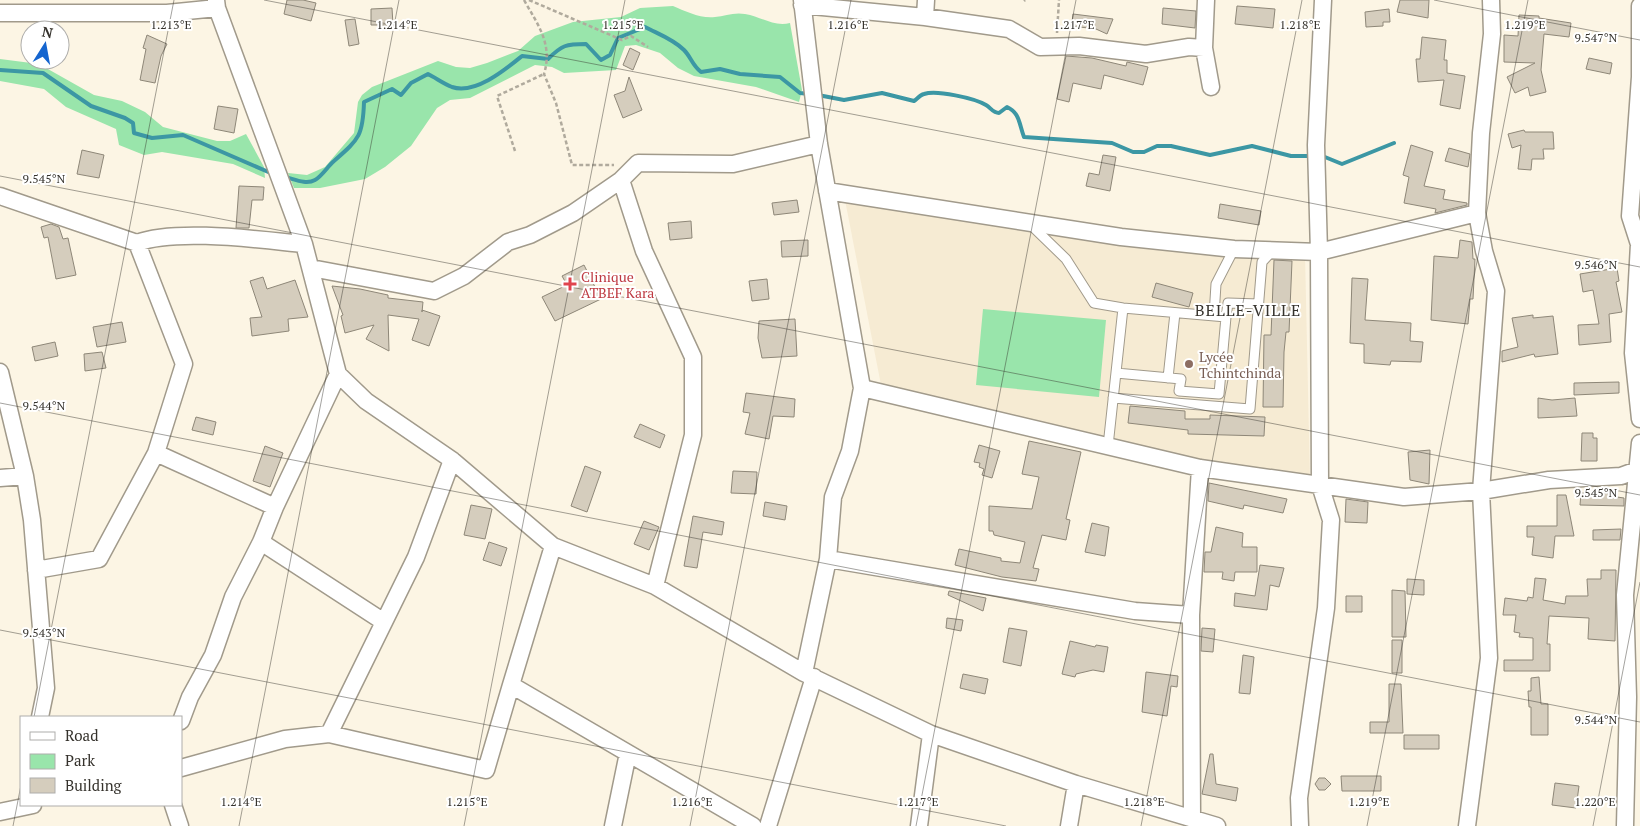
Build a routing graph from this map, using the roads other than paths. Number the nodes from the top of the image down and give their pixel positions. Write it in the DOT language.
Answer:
graph roads {
  1 [pos="926,0"];
  2 [pos="1206,0"];
  3 [pos="1323,0"];
  4 [pos="1490,0"];
  5 [pos="802,3"];
  6 [pos="216,4"];
  7 [pos="1640,6"];
  8 [pos="0,13"];
  9 [pos="925,17"];
  10 [pos="1204,48"];
  11 [pos="1211,87"];
  12 [pos="819,144"];
  13 [pos="621,180"];
  14 [pos="827,191"];
  15 [pos="0,196"];
  16 [pos="1477,213"];
  17 [pos="1025,221"];
  18 [pos="137,243"];
  19 [pos="304,244"];
  20 [pos="1234,249"];
  21 [pos="1272,250"];
  22 [pos="1319,252"];
  23 [pos="311,268"];
  24 [pos="1258,304"];
  25 [pos="1123,308"];
  26 [pos="1175,313"];
  27 [pos="1214,316"];
  28 [pos="1226,317"];
  29 [pos="0,372"];
  30 [pos="1116,373"];
  31 [pos="338,374"];
  32 [pos="1168,378"];
  33 [pos="862,388"];
  34 [pos="1180,391"];
  35 [pos="1218,394"];
  36 [pos="1113,398"];
  37 [pos="1179,404"];
  38 [pos="1218,406"];
  39 [pos="1640,418"];
  40 [pos="1640,443"];
  41 [pos="1108,446"];
  42 [pos="156,454"];
  43 [pos="452,460"];
  44 [pos="1200,468"];
  45 [pos="1639,469"];
  46 [pos="25,476"];
  47 [pos="0,478"];
  48 [pos="1320,485"];
  49 [pos="1481,490"];
  50 [pos="275,507"];
  51 [pos="261,542"];
  52 [pos="553,546"];
  53 [pos="828,559"];
  54 [pos="36,570"];
  55 [pos="655,586"];
  56 [pos="1191,615"];
  57 [pos="384,622"];
  58 [pos="809,675"];
  59 [pos="511,685"];
  60 [pos="40,716"];
  61 [pos="182,718"];
  62 [pos="328,734"];
  63 [pos="931,734"];
  64 [pos="628,754"];
  65 [pos="182,768"];
  66 [pos="1076,784"];
  67 [pos="28,806"];
  68 [pos="173,806"];
  69 [pos="0,812"];
  70 [pos="1192,818"];
  71 [pos="180,826"];
  72 [pos="613,826"];
  73 [pos="753,826"];
  74 [pos="768,826"];
  75 [pos="919,826"];
  76 [pos="1069,826"];
  77 [pos="1217,826"];
  78 [pos="1300,826"];
  79 [pos="1467,826"];
  80 [pos="1625,826"];
  1 -- 9 [label="street"];
  2 -- 10 [label="street"];
  3 -- 22 [label="street"];
  4 -- 16 [label="street"];
  5 -- 9 [label="street"];
  5 -- 12 [label="street"];
  6 -- 8 [label="street"];
  6 -- 19 [label="street"];
  7 -- 39 [label="street"];
  9 -- 10 [label="street"];
  10 -- 11 [label="street"];
  12 -- 13 [label="street"];
  12 -- 14 [label="street"];
  13 -- 23 [label="street"];
  13 -- 55 [label="street"];
  14 -- 17 [label="street"];
  14 -- 33 [label="street"];
  15 -- 18 [label="street"];
  16 -- 22 [label="street"];
  16 -- 49 [label="street"];
  17 -- 20 [label="street"];
  17 -- 25 [label="lane"];
  18 -- 19 [label="street"];
  18 -- 42 [label="street"];
  19 -- 23 [label="street"];
  20 -- 21 [label="street"];
  20 -- 27 [label="lane"];
  21 -- 22 [label="street"];
  21 -- 24 [label="lane"];
  22 -- 48 [label="street"];
  23 -- 31 [label="street"];
  24 -- 28 [label="lane"];
  24 -- 38 [label="lane"];
  25 -- 26 [label="lane"];
  25 -- 30 [label="lane"];
  26 -- 27 [label="lane"];
  26 -- 32 [label="lane"];
  27 -- 28 [label="lane"];
  28 -- 35 [label="lane"];
  29 -- 46 [label="street"];
  30 -- 32 [label="lane"];
  30 -- 36 [label="lane"];
  31 -- 43 [label="street"];
  31 -- 50 [label="street"];
  32 -- 34 [label="lane"];
  33 -- 41 [label="street"];
  33 -- 53 [label="street"];
  34 -- 35 [label="lane"];
  34 -- 37 [label="lane"];
  35 -- 38 [label="lane"];
  36 -- 37 [label="lane"];
  36 -- 41 [label="lane"];
  37 -- 38 [label="lane"];
  40 -- 45 [label="street"];
  41 -- 44 [label="street"];
  42 -- 50 [label="street"];
  42 -- 54 [label="street"];
  43 -- 52 [label="street"];
  43 -- 57 [label="street"];
  44 -- 48 [label="street"];
  44 -- 56 [label="street"];
  45 -- 49 [label="street"];
  45 -- 80 [label="street"];
  46 -- 47 [label="street"];
  46 -- 54 [label="street"];
  48 -- 49 [label="street"];
  48 -- 78 [label="street"];
  49 -- 79 [label="street"];
  50 -- 51 [label="street"];
  51 -- 57 [label="street"];
  51 -- 61 [label="street"];
  52 -- 55 [label="street"];
  52 -- 59 [label="street"];
  53 -- 56 [label="street"];
  53 -- 58 [label="street"];
  54 -- 60 [label="street"];
  55 -- 58 [label="street"];
  56 -- 70 [label="street"];
  57 -- 62 [label="street"];
  58 -- 63 [label="street"];
  58 -- 74 [label="street"];
  59 -- 62 [label="street"];
  59 -- 64 [label="street"];
  62 -- 65 [label="street"];
  63 -- 66 [label="street"];
  63 -- 75 [label="street"];
  64 -- 72 [label="street"];
  64 -- 73 [label="street"];
  66 -- 70 [label="street"];
  66 -- 76 [label="street"];
  67 -- 69 [label="street"];
  68 -- 71 [label="street"];
  70 -- 77 [label="street"];
}
